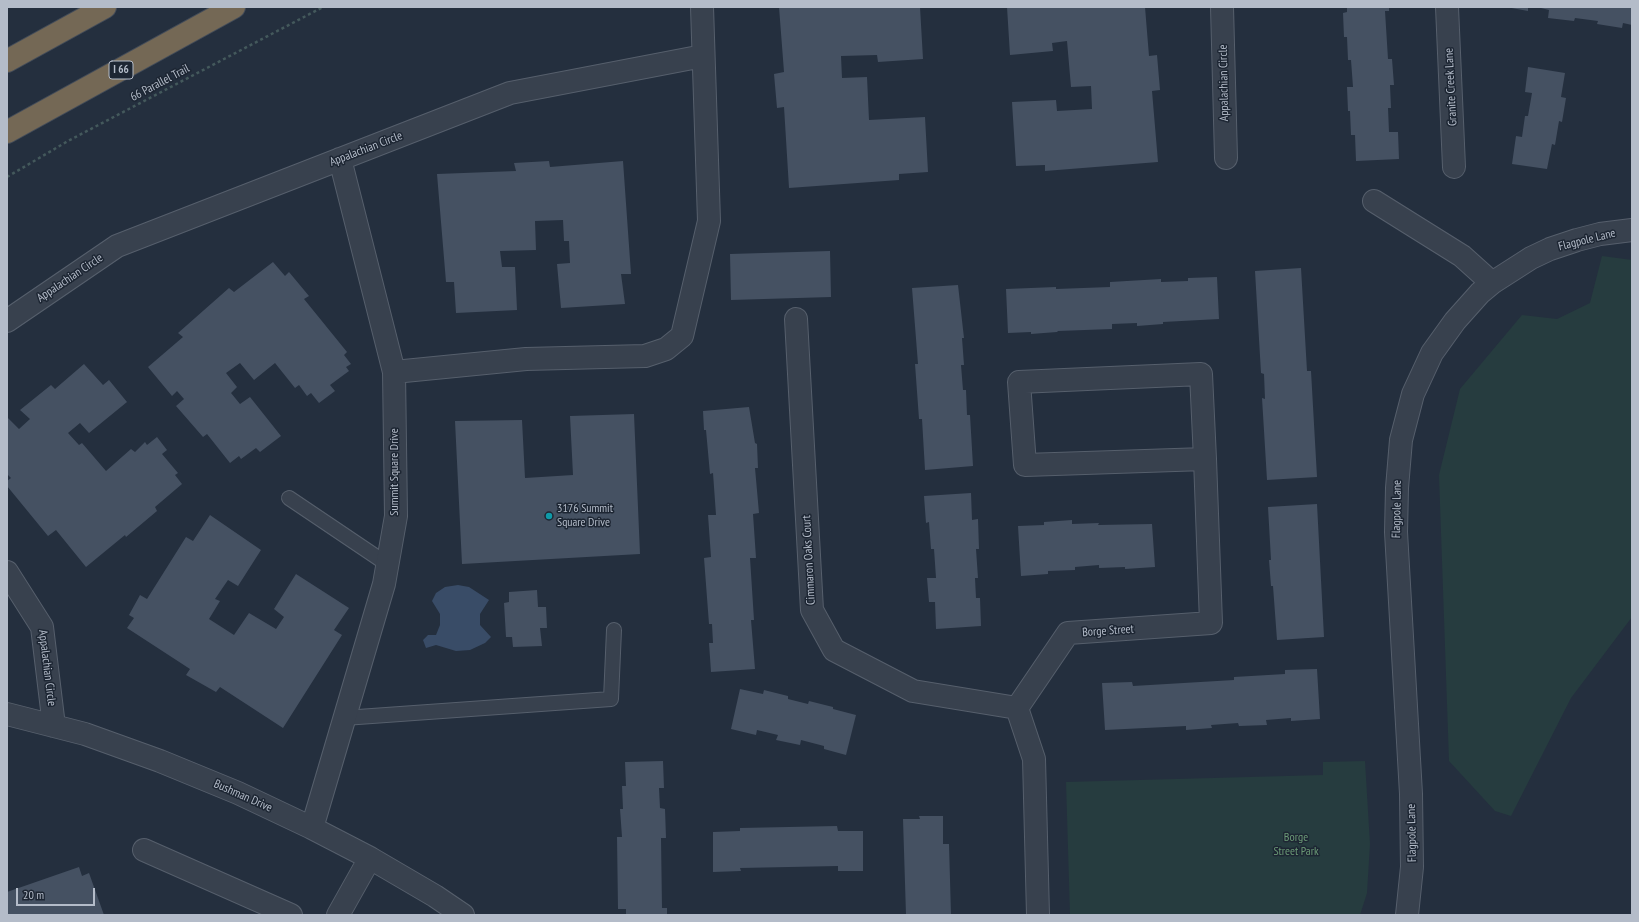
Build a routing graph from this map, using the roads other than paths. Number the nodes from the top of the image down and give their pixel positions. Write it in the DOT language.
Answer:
graph roads {
  1 [pos="104,7"];
  2 [pos="234,7"];
  3 [pos="702,7"];
  4 [pos="1222,7"];
  5 [pos="1447,7"];
  6 [pos="703,56"];
  7 [pos="7,61"];
  8 [pos="7,132"];
  9 [pos="1226,158"];
  10 [pos="340,159"];
  11 [pos="1454,167"];
  12 [pos="1374,201"];
  13 [pos="1632,230"];
  14 [pos="1492,282"];
  15 [pos="796,319"];
  16 [pos="7,321"];
  17 [pos="394,372"];
  18 [pos="1205,459"];
  19 [pos="289,498"];
  20 [pos="387,564"];
  21 [pos="7,572"];
  22 [pos="614,630"];
  23 [pos="1017,708"];
  24 [pos="7,714"];
  25 [pos="344,718"];
  26 [pos="54,726"];
  27 [pos="312,828"];
  28 [pos="144,850"];
  29 [pos="370,858"];
  30 [pos="291,915"];
  31 [pos="338,915"];
  32 [pos="463,915"];
  33 [pos="1038,915"];
  34 [pos="1407,915"];
  1 -- 7 [label="highway"];
  2 -- 8 [label="highway, I 66"];
  3 -- 6 [label="street"];
  4 -- 9 [label="street, Appalachian Circle"];
  5 -- 11 [label="street, Granite Creek Lane"];
  6 -- 10 [label="street, Appalachian Circle"];
  6 -- 17 [label="street"];
  10 -- 16 [label="street, Appalachian Circle"];
  10 -- 17 [label="street, Summit Square Drive"];
  12 -- 14 [label="street"];
  13 -- 14 [label="street, Flagpole Lane"];
  14 -- 34 [label="street, Flagpole Lane"];
  15 -- 23 [label="street, Cimmaron Oaks Court"];
  17 -- 20 [label="street, Summit Square Drive"];
  18 -- 18 [label="street, Borge Street"];
  18 -- 23 [label="street, Borge Street"];
  19 -- 20 [label="lane"];
  20 -- 25 [label="street, Summit Square Drive"];
  21 -- 26 [label="street, Appalachian Circle"];
  22 -- 25 [label="lane"];
  23 -- 33 [label="street"];
  24 -- 26 [label="street, Bushman Drive"];
  25 -- 27 [label="street, Summit Square Drive"];
  26 -- 27 [label="street, Bushman Drive"];
  27 -- 29 [label="street, Bushman Drive"];
  28 -- 30 [label="street"];
  29 -- 31 [label="street"];
  29 -- 32 [label="street, Bushman Drive"];
}
